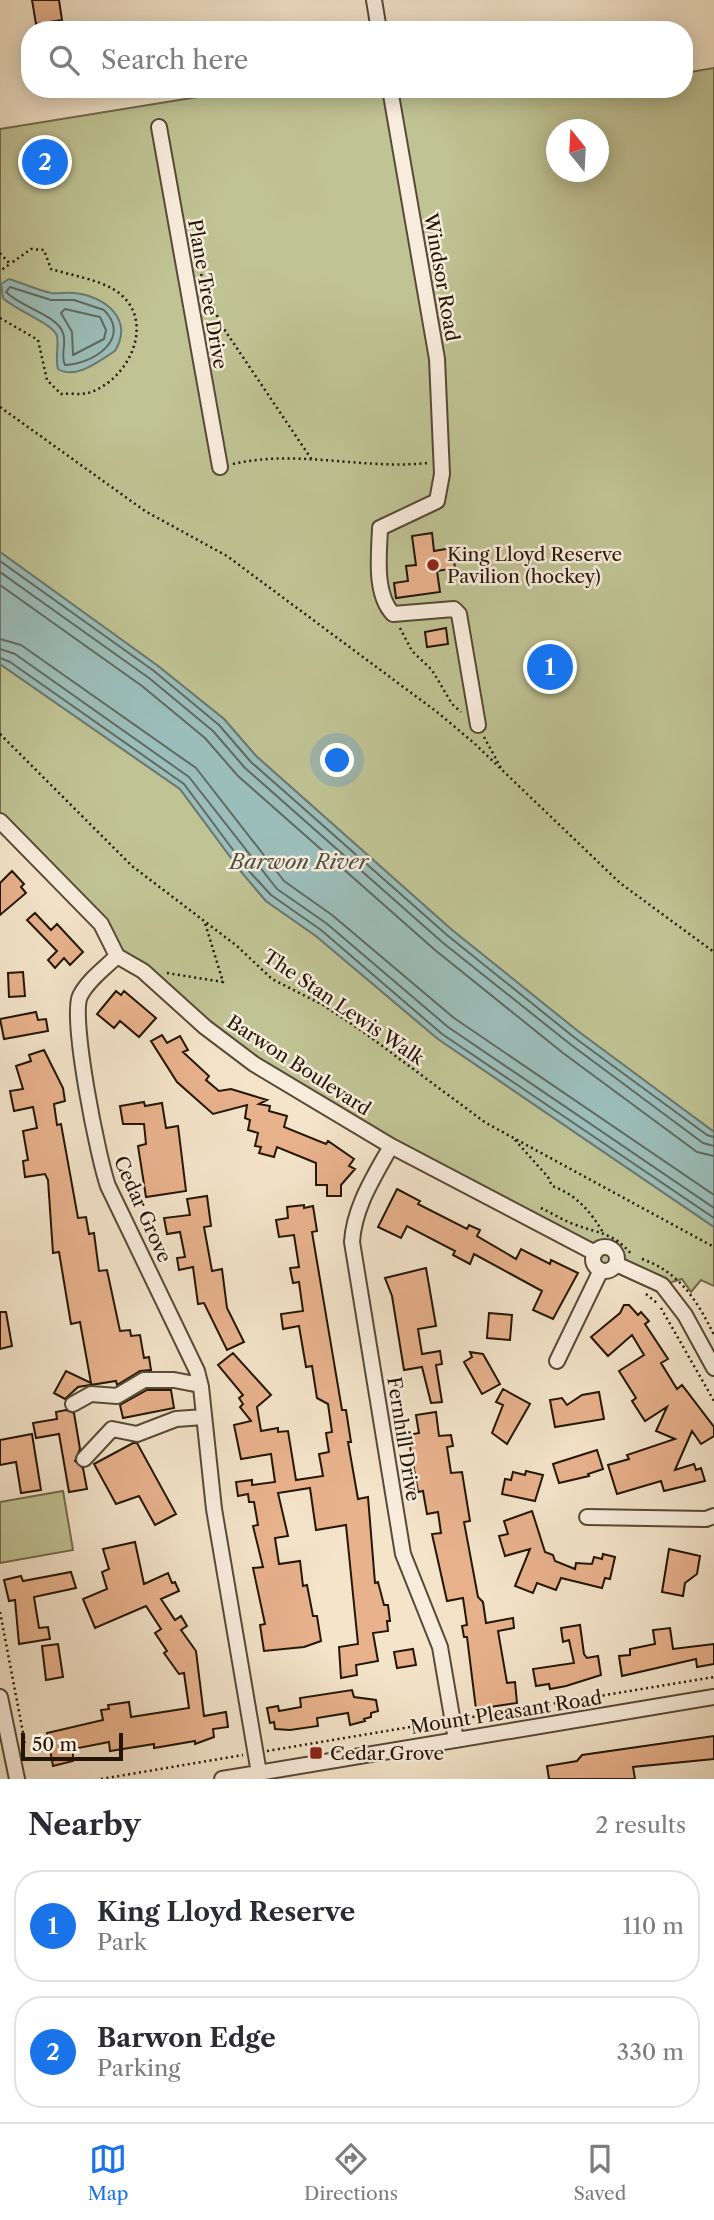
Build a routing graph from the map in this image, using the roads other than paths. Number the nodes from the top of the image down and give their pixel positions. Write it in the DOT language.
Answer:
graph roads {
  1 [pos="374,0"];
  2 [pos="378,21"];
  3 [pos="392,98"];
  4 [pos="159,127"];
  5 [pos="220,467"];
  6 [pos="478,725"];
  7 [pos="0,821"];
  8 [pos="117,957"];
  9 [pos="391,1146"];
  10 [pos="595,1253"];
  11 [pos="616,1264"];
  12 [pos="601,1270"];
  13 [pos="557,1361"];
  14 [pos="714,1368"];
  15 [pos="200,1385"];
  16 [pos="73,1404"];
  17 [pos="204,1417"];
  18 [pos="84,1459"];
  19 [pos="714,1516"];
  20 [pos="587,1517"];
  21 [pos="0,1697"];
  22 [pos="714,1697"];
  23 [pos="456,1740"];
  24 [pos="259,1773"];
  25 [pos="18,1779"];
  26 [pos="222,1779"];
  1 -- 2 [label="street"];
  3 -- 6 [label="street, Windsor Road"];
  4 -- 5 [label="street, Plane Tree Drive"];
  7 -- 8 [label="street"];
  8 -- 9 [label="street, Barwon Boulevard"];
  8 -- 15 [label="street, Cedar Grove"];
  9 -- 10 [label="street, Barwon Boulevard"];
  9 -- 23 [label="street, Fernhill Drive"];
  10 -- 11 [label="street"];
  10 -- 12 [label="street"];
  11 -- 12 [label="street"];
  11 -- 14 [label="street"];
  12 -- 13 [label="street"];
  15 -- 16 [label="street"];
  15 -- 17 [label="street, Cedar Grove"];
  17 -- 18 [label="street"];
  17 -- 24 [label="street, Cedar Grove"];
  19 -- 20 [label="street"];
  21 -- 25 [label="street"];
  22 -- 23 [label="street, Mount Pleasant Road"];
  23 -- 24 [label="street, Mount Pleasant Road"];
  24 -- 26 [label="street, Mount Pleasant Road"];
}
